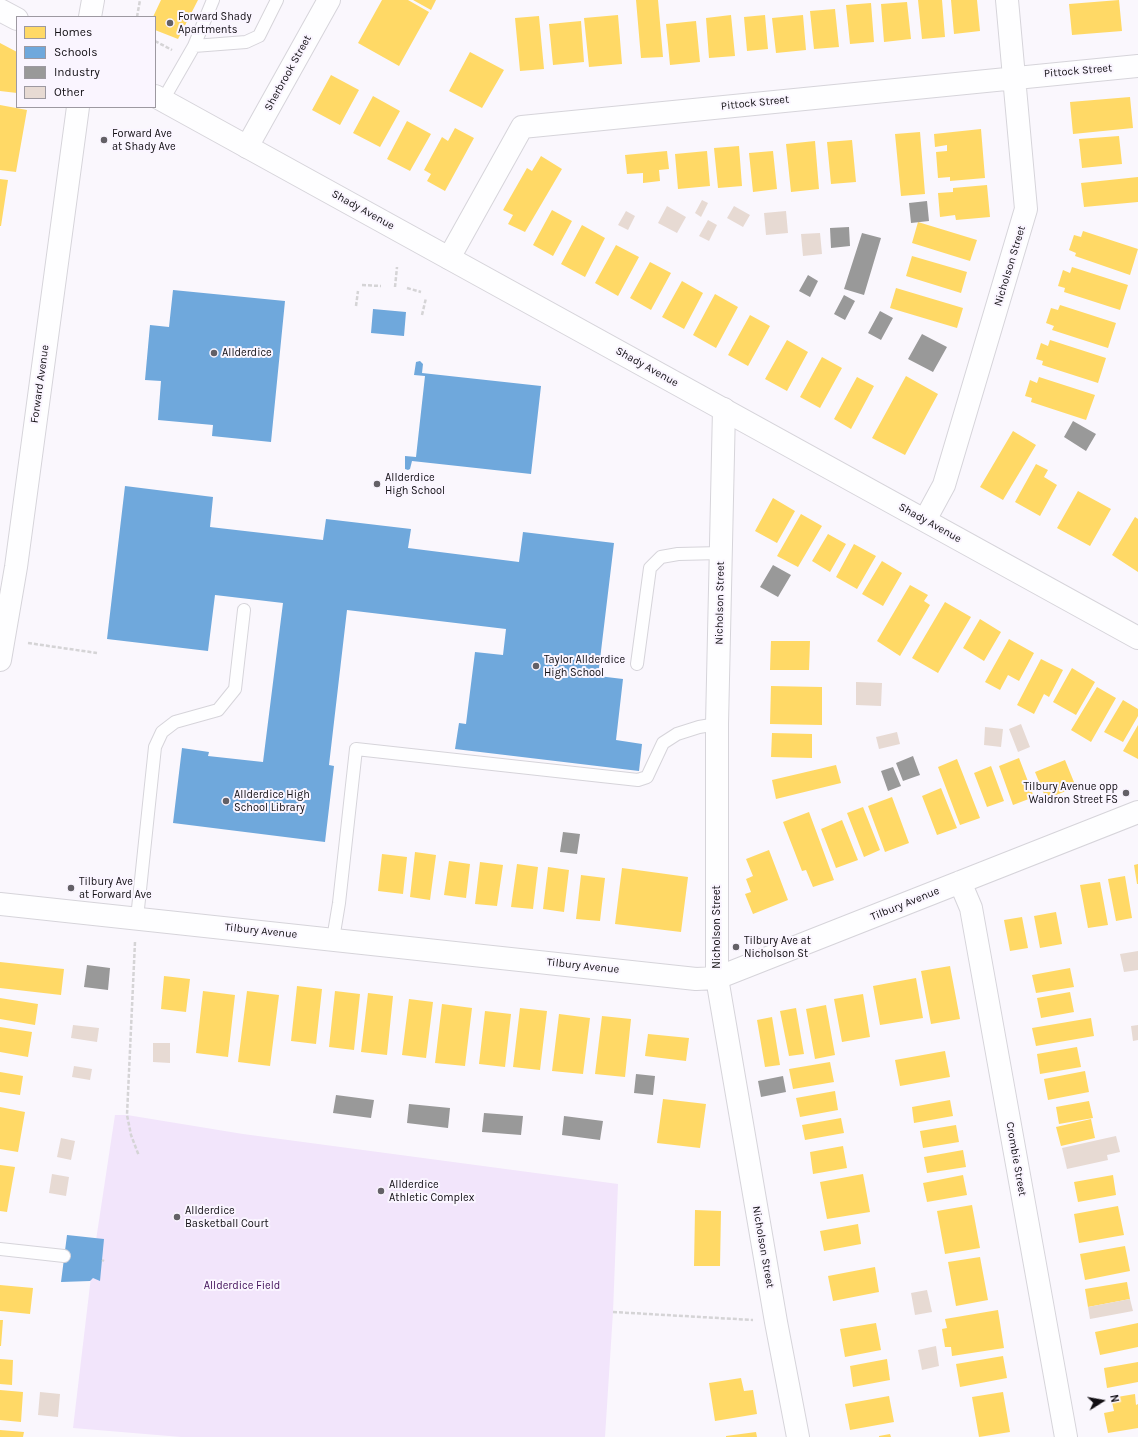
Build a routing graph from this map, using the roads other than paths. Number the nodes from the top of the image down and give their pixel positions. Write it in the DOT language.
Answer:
graph roads {
  1 [pos="93,0"];
  2 [pos="213,0"];
  3 [pos="277,0"];
  4 [pos="329,0"];
  5 [pos="1007,0"];
  6 [pos="0,10"];
  7 [pos="90,16"];
  8 [pos="16,18"];
  9 [pos="194,46"];
  10 [pos="1138,66"];
  11 [pos="1014,78"];
  12 [pos="159,98"];
  13 [pos="78,108"];
  14 [pos="247,147"];
  15 [pos="449,258"];
  16 [pos="724,409"];
  17 [pos="925,520"];
  18 [pos="721,553"];
  19 [pos="244,610"];
  20 [pos="1138,638"];
  21 [pos="0,660"];
  22 [pos="637,664"];
  23 [pos="717,724"];
  24 [pos="1138,812"];
  25 [pos="960,882"];
  26 [pos="0,904"];
  27 [pos="136,918"];
  28 [pos="333,939"];
  29 [pos="717,978"];
  30 [pos="0,1249"];
  31 [pos="64,1256"];
  32 [pos="798,1437"];
  33 [pos="1066,1437"];
  1 -- 7 [label="street"];
  2 -- 9 [label="lane"];
  3 -- 9 [label="lane"];
  4 -- 14 [label="street, Sherbrook Street"];
  5 -- 11 [label="street, Nicholson Street"];
  6 -- 8 [label="street"];
  9 -- 12 [label="lane"];
  10 -- 11 [label="street, Pittock Street"];
  11 -- 15 [label="street, Pittock Street"];
  11 -- 17 [label="street, Nicholson Street"];
  12 -- 14 [label="street, Shady Avenue"];
  13 -- 21 [label="street, Forward Avenue"];
  14 -- 15 [label="street, Shady Avenue"];
  15 -- 16 [label="street, Shady Avenue"];
  16 -- 17 [label="street, Shady Avenue"];
  16 -- 18 [label="street, Nicholson Street"];
  17 -- 20 [label="street, Shady Avenue"];
  18 -- 22 [label="lane"];
  18 -- 23 [label="street, Nicholson Street"];
  19 -- 27 [label="lane"];
  23 -- 28 [label="lane"];
  23 -- 29 [label="street, Nicholson Street"];
  24 -- 25 [label="street, Tilbury Avenue"];
  25 -- 29 [label="street, Tilbury Avenue"];
  25 -- 33 [label="street, Crombie Street"];
  26 -- 27 [label="street, Tilbury Avenue"];
  27 -- 28 [label="street, Tilbury Avenue"];
  28 -- 29 [label="street, Tilbury Avenue"];
  29 -- 32 [label="street, Nicholson Street"];
  30 -- 31 [label="lane"];
}
